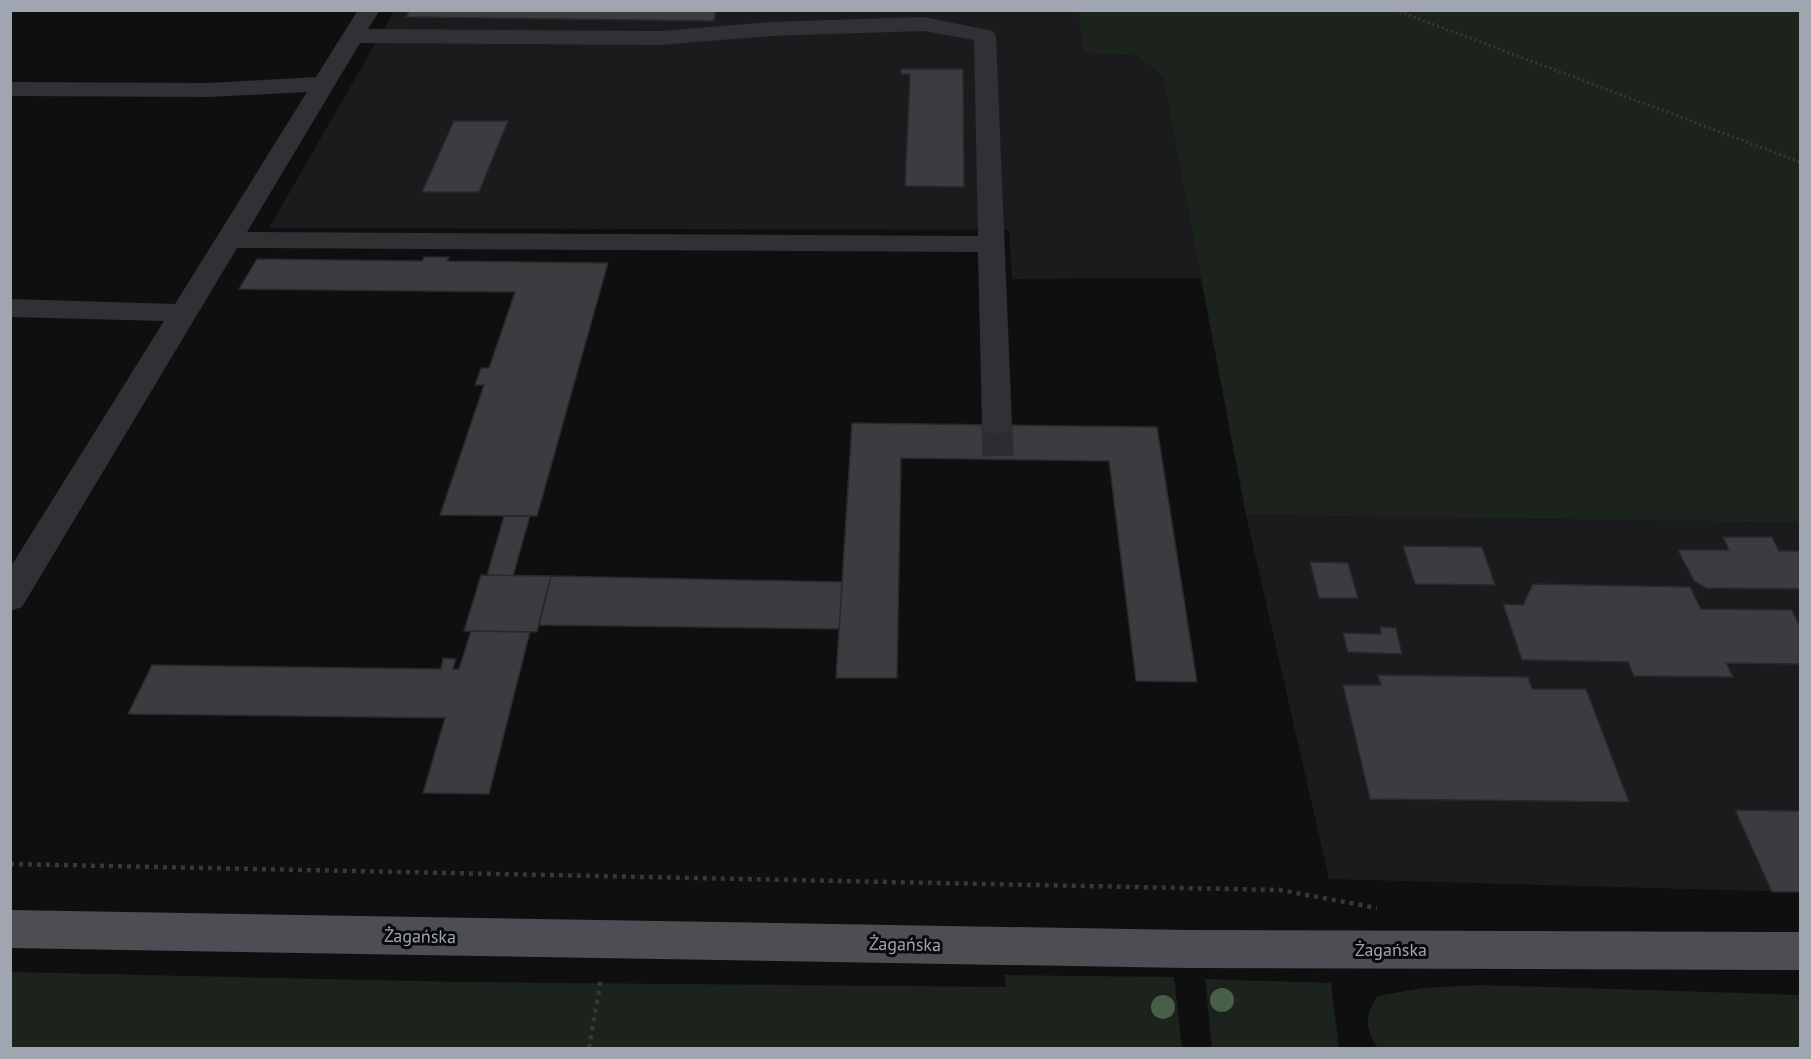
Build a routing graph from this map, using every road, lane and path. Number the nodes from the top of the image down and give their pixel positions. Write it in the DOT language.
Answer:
graph roads {
  1 [pos="369,10"];
  2 [pos="1395,10"];
  3 [pos="924,17"];
  4 [pos="354,36"];
  5 [pos="324,84"];
  6 [pos="10,89"];
  7 [pos="1800,162"];
  8 [pos="230,240"];
  9 [pos="991,244"];
  10 [pos="10,308"];
  11 [pos="183,313"];
  12 [pos="996,425"];
  13 [pos="10,598"];
  14 [pos="10,864"];
  15 [pos="1388,910"];
  16 [pos="10,929"];
  17 [pos="607,939"];
  18 [pos="1800,951"];
  19 [pos="589,1048"];
  1 -- 4 [label="lane"];
  2 -- 7 [label="path"];
  3 -- 4 [label="lane"];
  3 -- 9 [label="lane"];
  4 -- 5 [label="lane"];
  5 -- 6 [label="lane"];
  5 -- 8 [label="lane"];
  8 -- 9 [label="lane"];
  8 -- 11 [label="lane"];
  9 -- 12 [label="lane"];
  10 -- 11 [label="lane"];
  11 -- 13 [label="lane"];
  14 -- 15 [label="path"];
  16 -- 17 [label="main road, Żagańska"];
  17 -- 18 [label="main road, Żagańska"];
  17 -- 19 [label="path"];
}
